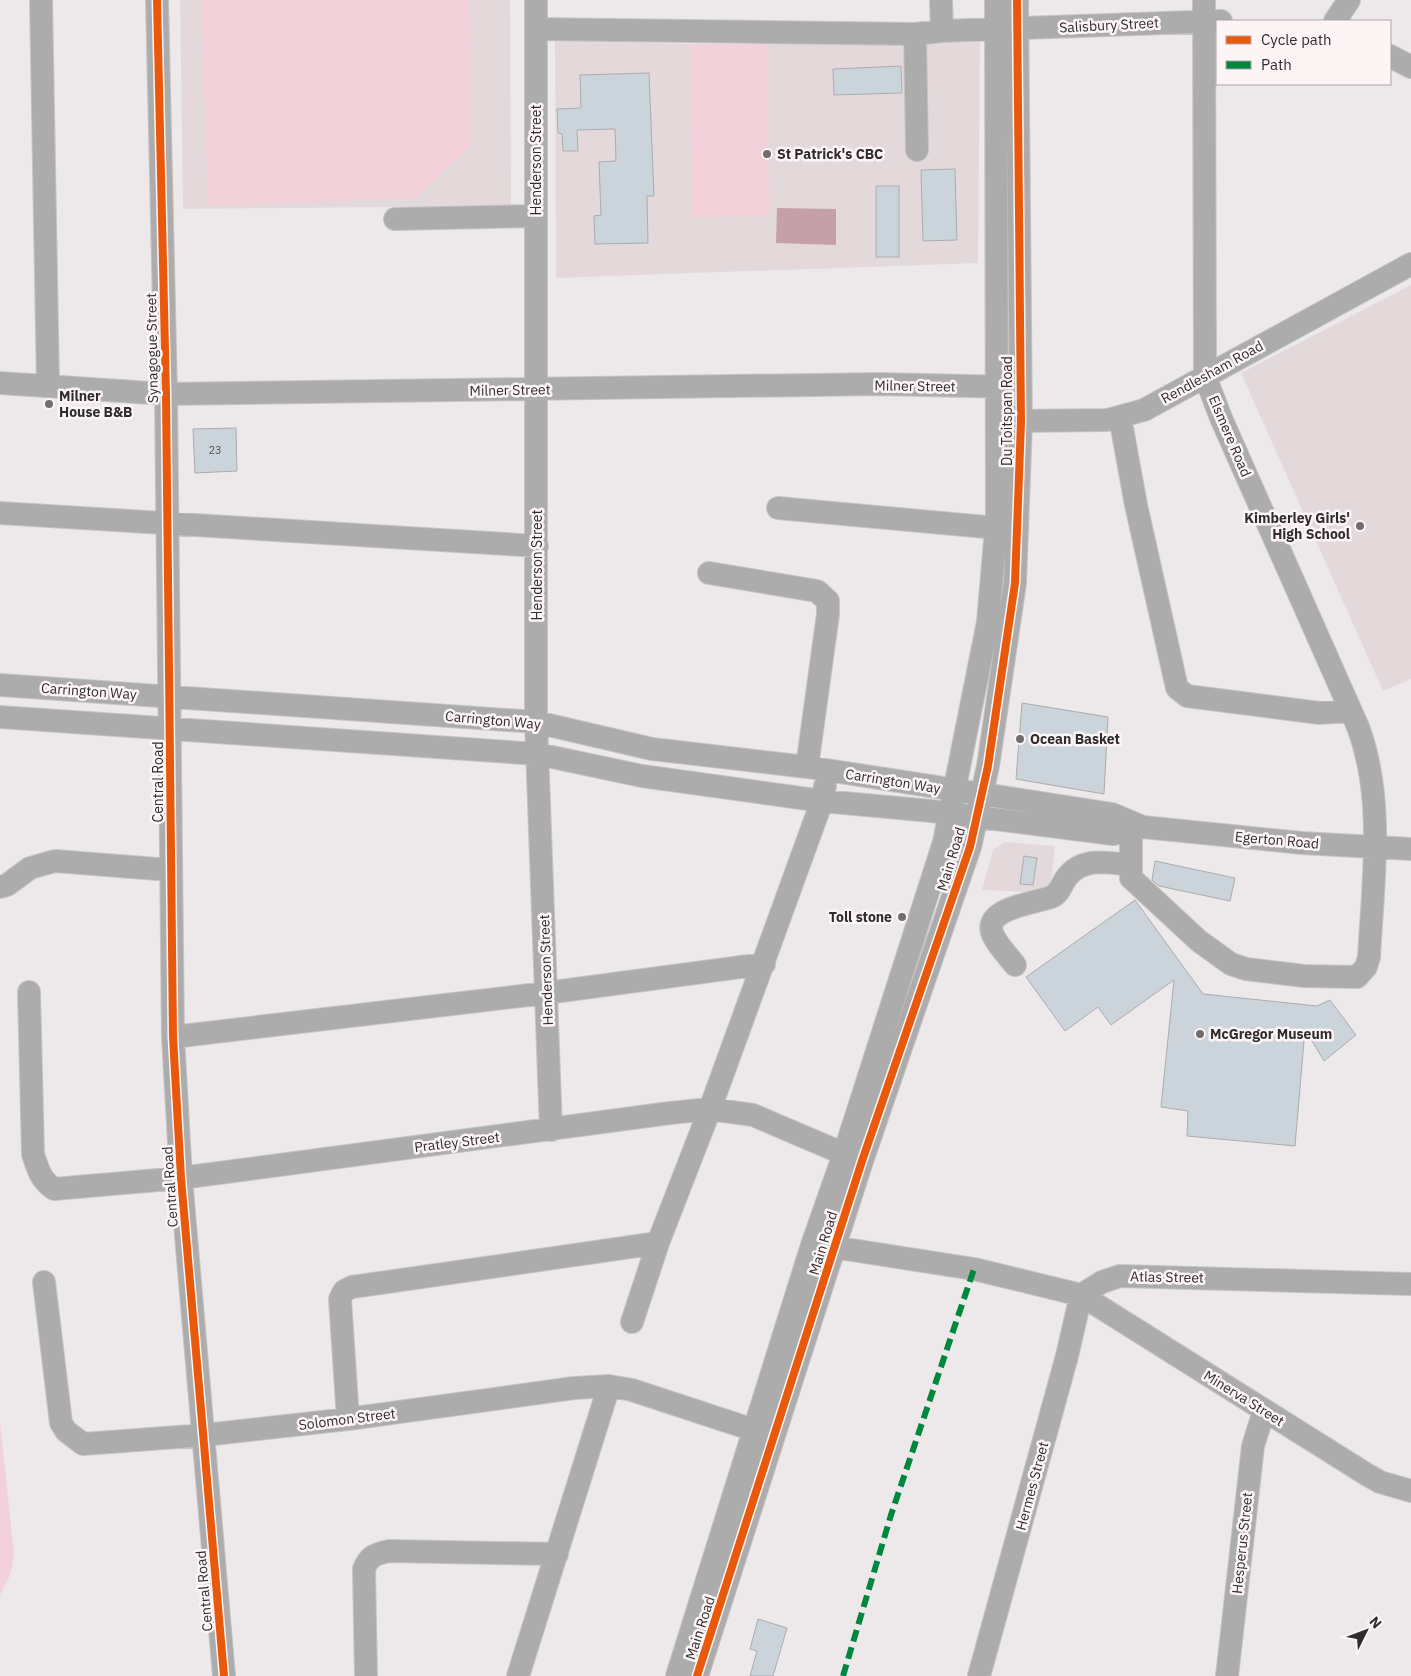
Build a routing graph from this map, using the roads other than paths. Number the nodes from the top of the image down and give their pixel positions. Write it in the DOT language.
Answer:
graph roads {
  1 [pos="41,0"];
  2 [pos="157,0"];
  3 [pos="536,0"];
  4 [pos="941,0"];
  5 [pos="996,0"];
  6 [pos="1017,0"];
  7 [pos="1349,0"];
  8 [pos="1210,14"];
  9 [pos="1337,20"];
  10 [pos="536,29"];
  11 [pos="1007,30"];
  12 [pos="942,31"];
  13 [pos="915,34"];
  14 [pos="1391,57"];
  15 [pos="1411,67"];
  16 [pos="917,150"];
  17 [pos="535,216"];
  18 [pos="395,219"];
  19 [pos="1411,264"];
  20 [pos="1205,376"];
  21 [pos="0,383"];
  22 [pos="48,385"];
  23 [pos="1021,386"];
  24 [pos="998,388"];
  25 [pos="538,390"];
  26 [pos="166,394"];
  27 [pos="1120,417"];
  28 [pos="997,421"];
  29 [pos="1021,422"];
  30 [pos="778,508"];
  31 [pos="0,514"];
  32 [pos="167,523"];
  33 [pos="1007,528"];
  34 [pos="538,546"];
  35 [pos="709,573"];
  36 [pos="0,685"];
  37 [pos="170,695"];
  38 [pos="1351,711"];
  39 [pos="0,717"];
  40 [pos="536,722"];
  41 [pos="170,727"];
  42 [pos="538,754"];
  43 [pos="818,769"];
  44 [pos="955,791"];
  45 [pos="981,795"];
  46 [pos="822,800"];
  47 [pos="951,814"];
  48 [pos="976,818"];
  49 [pos="1135,826"];
  50 [pos="1375,848"];
  51 [pos="1411,849"];
  52 [pos="1131,865"];
  53 [pos="170,870"];
  54 [pos="0,887"];
  55 [pos="764,964"];
  56 [pos="1015,964"];
  57 [pos="29,992"];
  58 [pos="546,993"];
  59 [pos="173,1037"];
  60 [pos="710,1109"];
  61 [pos="552,1130"];
  62 [pos="853,1158"];
  63 [pos="181,1178"];
  64 [pos="658,1243"];
  65 [pos="812,1245"];
  66 [pos="835,1246"];
  67 [pos="44,1282"];
  68 [pos="1411,1284"];
  69 [pos="1081,1295"];
  70 [pos="632,1322"];
  71 [pos="609,1386"];
  72 [pos="1264,1411"];
  73 [pos="348,1419"];
  74 [pos="754,1431"];
  75 [pos="205,1435"];
  76 [pos="776,1437"];
  77 [pos="1411,1492"];
  78 [pos="557,1554"];
  79 [pos="224,1676"];
  80 [pos="366,1676"];
  81 [pos="518,1676"];
  82 [pos="677,1676"];
  83 [pos="698,1676"];
  84 [pos="979,1676"];
  85 [pos="1227,1676"];
  1 -- 22 [label="street"];
  2 -- 26 [label="street, Synagogue Street"];
  3 -- 10 [label="street, Henderson Street"];
  4 -- 12 [label="street"];
  5 -- 11 [label="street, Du Toitspan Road"];
  6 -- 11 [label="street, Du Toitspan Road"];
  7 -- 9 [label="street"];
  8 -- 11 [label="street, Salisbury Street"];
  8 -- 20 [label="street, Elsmere Road"];
  10 -- 13 [label="street, Salisbury Street"];
  10 -- 17 [label="street, Henderson Street"];
  11 -- 12 [label="street, Salisbury Street"];
  11 -- 23 [label="street, Du Toitspan Road"];
  11 -- 24 [label="street, Du Toitspan Road"];
  12 -- 13 [label="street, Salisbury Street"];
  13 -- 16 [label="street"];
  14 -- 15 [label="street"];
  17 -- 18 [label="street"];
  17 -- 25 [label="street, Henderson Street"];
  19 -- 20 [label="street, Rendlesham Road"];
  20 -- 27 [label="street, Rendlesham Road"];
  20 -- 38 [label="street, Elsmere Road"];
  21 -- 22 [label="street, Milner Street"];
  22 -- 26 [label="street, Milner Street"];
  23 -- 24 [label="street, Milner Street"];
  23 -- 29 [label="street, Du Toitspan Road"];
  24 -- 25 [label="street, Milner Street"];
  24 -- 28 [label="street, Du Toitspan Road"];
  25 -- 26 [label="street, Milner Street"];
  25 -- 34 [label="street, Henderson Street"];
  26 -- 32 [label="street, Synagogue Street"];
  27 -- 29 [label="street, Rendlesham Road"];
  27 -- 38 [label="street"];
  28 -- 29 [label="street, Rendlesham Road"];
  28 -- 33 [label="street, Du Toitspan Road"];
  29 -- 33 [label="street, Du Toitspan Road"];
  30 -- 33 [label="street"];
  31 -- 32 [label="street"];
  32 -- 34 [label="street"];
  32 -- 37 [label="street, Synagogue Street"];
  33 -- 44 [label="street, Du Toitspan Road"];
  33 -- 45 [label="street, Du Toitspan Road"];
  34 -- 40 [label="street, Henderson Street"];
  35 -- 43 [label="street"];
  36 -- 37 [label="street, Carrington Way"];
  37 -- 40 [label="street, Carrington Way"];
  37 -- 41 [label="street, Central Road"];
  38 -- 50 [label="street, Elsmere Road"];
  39 -- 41 [label="street, Carrington Way"];
  40 -- 42 [label="street, Henderson Street"];
  40 -- 43 [label="street, Carrington Way"];
  41 -- 42 [label="street, Carrington Way"];
  41 -- 53 [label="street, Central Road"];
  42 -- 46 [label="street, Carrington Way"];
  42 -- 58 [label="street, Henderson Street"];
  43 -- 44 [label="street, Carrington Way"];
  43 -- 46 [label="street"];
  44 -- 45 [label="street, Carrington Way"];
  44 -- 47 [label="street, Du Toitspan Road"];
  45 -- 48 [label="street, Du Toitspan Road"];
  45 -- 49 [label="street, Egerton Road"];
  46 -- 47 [label="street, Carrington Way"];
  46 -- 55 [label="street"];
  47 -- 48 [label="street, Carrington Way"];
  47 -- 62 [label="street, Main Road"];
  48 -- 49 [label="street, Egerton Road"];
  48 -- 62 [label="street, Main Road"];
  49 -- 50 [label="street, Egerton Road"];
  49 -- 52 [label="street"];
  50 -- 51 [label="street, Egerton Road"];
  50 -- 52 [label="street, Elsmere Road"];
  52 -- 56 [label="street"];
  53 -- 54 [label="street"];
  53 -- 59 [label="street, Central Road"];
  55 -- 58 [label="street"];
  55 -- 60 [label="street"];
  57 -- 63 [label="street, Pratley Street"];
  58 -- 59 [label="street"];
  58 -- 61 [label="street, Henderson Street"];
  59 -- 63 [label="street, Central Road"];
  60 -- 61 [label="street, Pratley Street"];
  60 -- 62 [label="street, Pratley Street"];
  60 -- 64 [label="street"];
  61 -- 63 [label="street, Pratley Street"];
  62 -- 65 [label="street, Main Road"];
  62 -- 66 [label="street, Main Road"];
  63 -- 75 [label="street, Central Road"];
  64 -- 70 [label="street"];
  64 -- 73 [label="street"];
  65 -- 66 [label="street"];
  65 -- 74 [label="street, Main Road"];
  66 -- 69 [label="street"];
  66 -- 76 [label="street, Main Road"];
  67 -- 75 [label="street, Solomon Street"];
  68 -- 69 [label="street, Atlas Street"];
  69 -- 72 [label="street, Minerva Street"];
  69 -- 84 [label="street, Hermes Street"];
  71 -- 73 [label="street, Solomon Street"];
  71 -- 74 [label="street, Solomon Street"];
  71 -- 78 [label="street"];
  72 -- 77 [label="street, Minerva Street"];
  72 -- 85 [label="street, Hesperus Street"];
  73 -- 75 [label="street, Solomon Street"];
  74 -- 76 [label="street, Solomon Street"];
  74 -- 82 [label="street, Main Road"];
  75 -- 79 [label="street, Central Road"];
  76 -- 83 [label="street, Main Road"];
  78 -- 80 [label="street"];
  78 -- 81 [label="street"];
}
